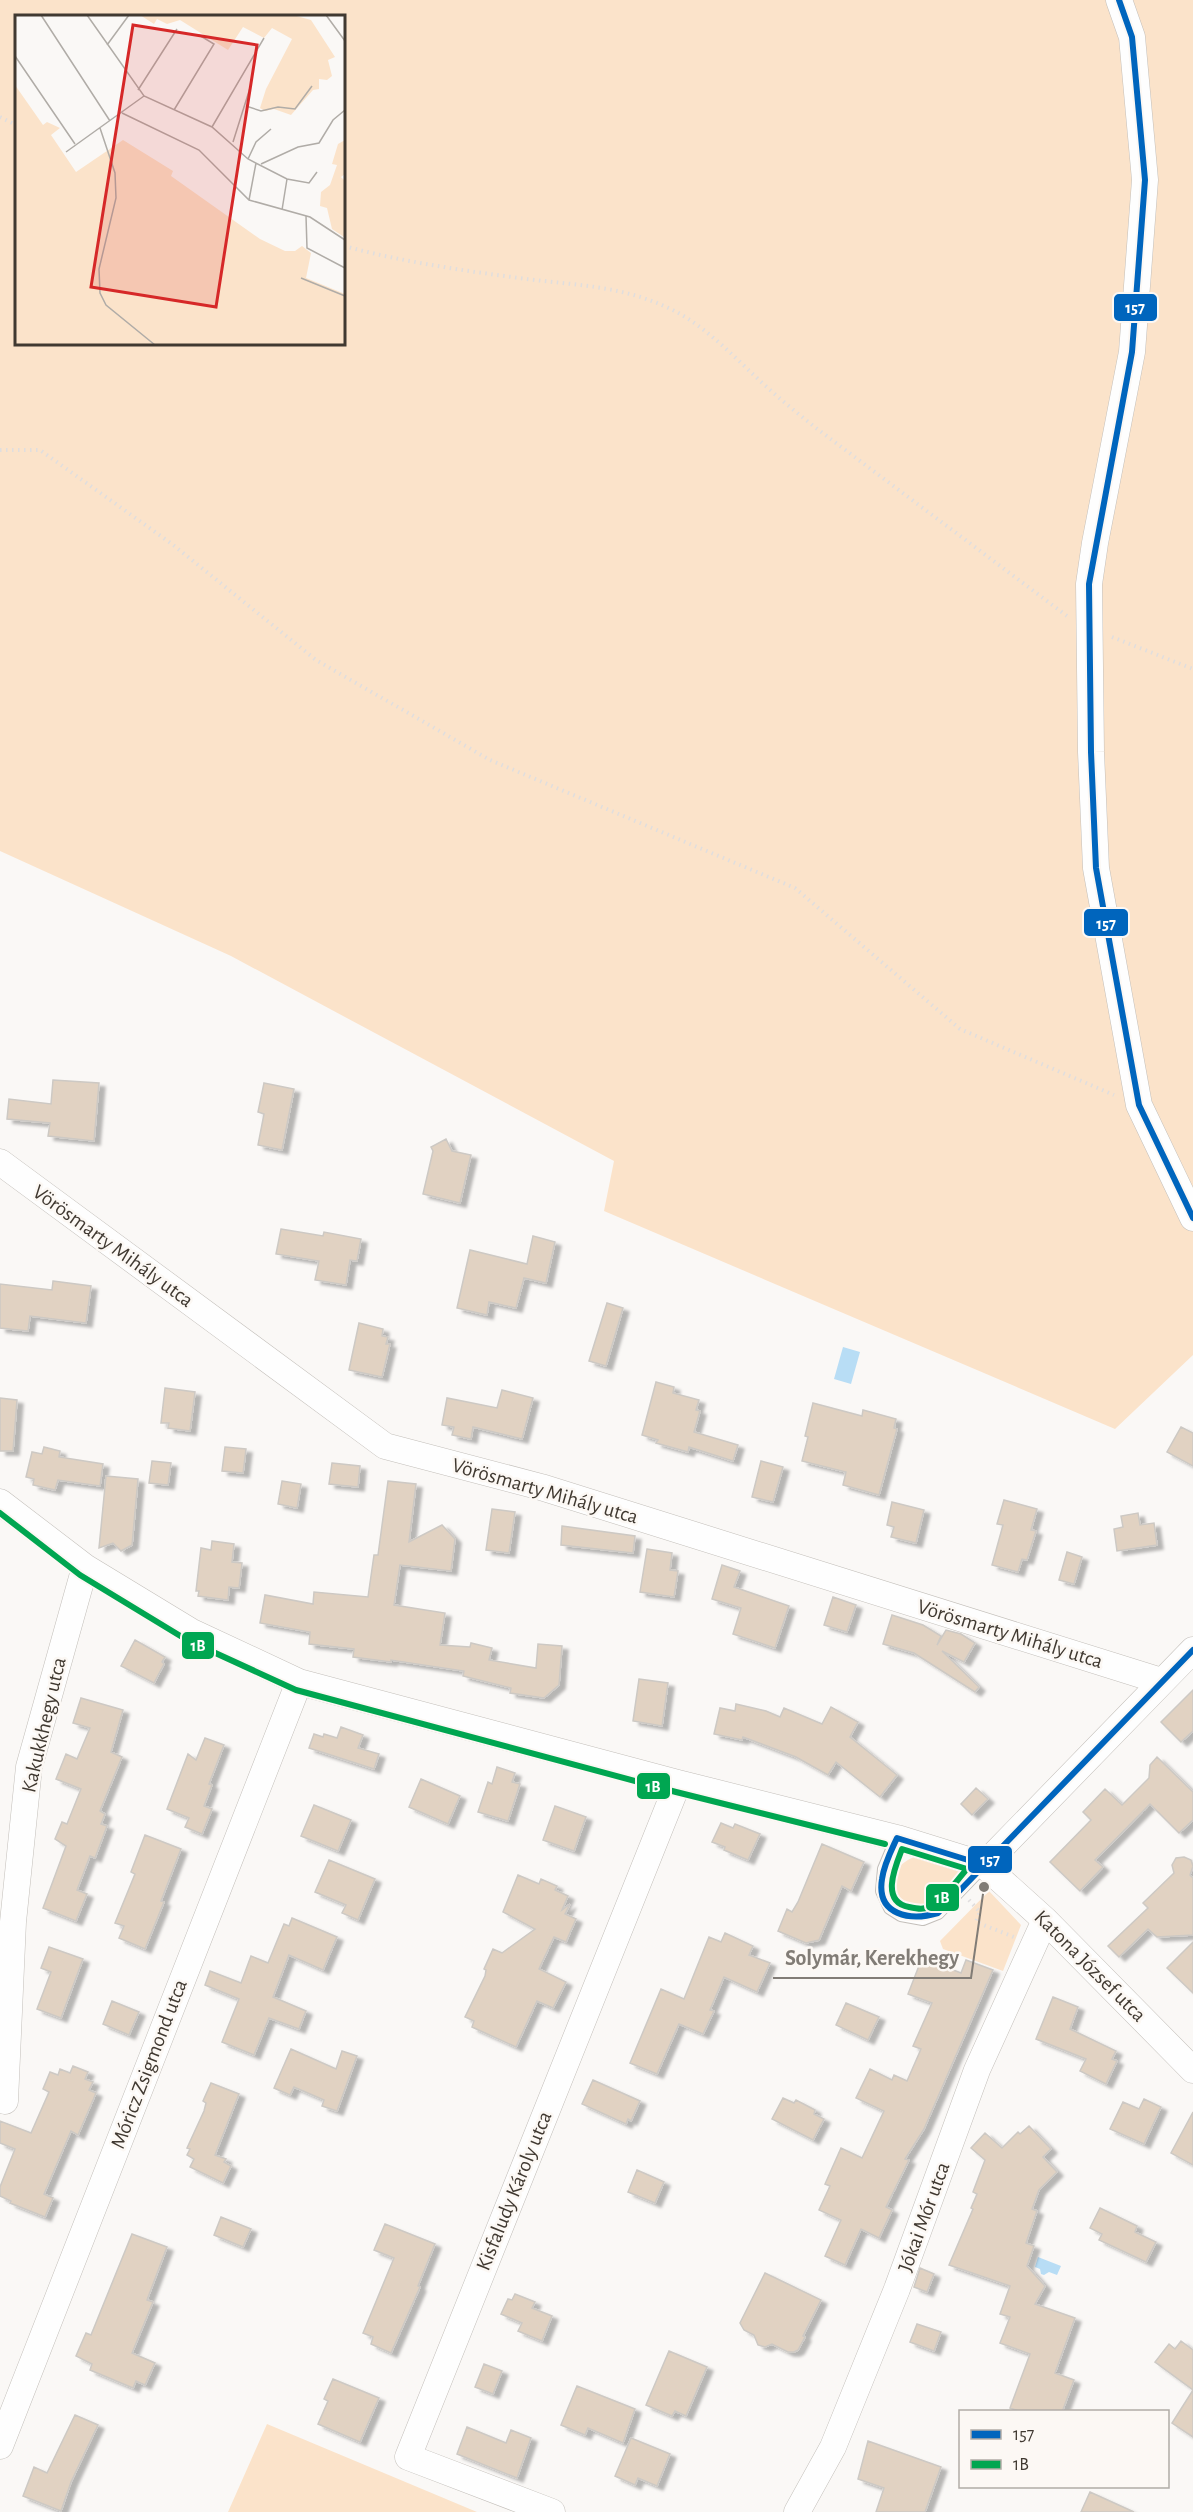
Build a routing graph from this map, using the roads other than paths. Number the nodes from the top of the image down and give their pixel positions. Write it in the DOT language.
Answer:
graph roads {
  1 [pos="1119,0"];
  2 [pos="0,1162"];
  3 [pos="1193,1218"];
  4 [pos="0,1502"];
  5 [pos="85,1567"];
  6 [pos="1193,1650"];
  7 [pos="1161,1681"];
  8 [pos="299,1682"];
  9 [pos="678,1783"];
  10 [pos="897,1838"];
  11 [pos="984,1865"];
  12 [pos="1045,1920"];
  13 [pos="7,1921"];
  14 [pos="1193,2070"];
  15 [pos="5,2101"];
  16 [pos="0,2446"];
  17 [pos="552,2512"];
  18 [pos="797,2512"];
  1 -- 3 [label="street"];
  2 -- 7 [label="street, Vörösmarty Mihály utca"];
  4 -- 5 [label="street"];
  5 -- 8 [label="street"];
  5 -- 13 [label="street, Kakukkhegy utca"];
  6 -- 7 [label="street"];
  7 -- 11 [label="street"];
  8 -- 9 [label="street"];
  8 -- 16 [label="street, Móricz Zsigmond utca"];
  9 -- 10 [label="street"];
  9 -- 17 [label="street, Kisfaludy Károly utca"];
  10 -- 11 [label="street"];
  10 -- 11 [label="lane"];
  11 -- 12 [label="street, Katona József utca"];
  12 -- 14 [label="street, Katona József utca"];
  12 -- 18 [label="street, Jókai Mór utca"];
  13 -- 15 [label="street, Kakukkhegy utca"];
}
